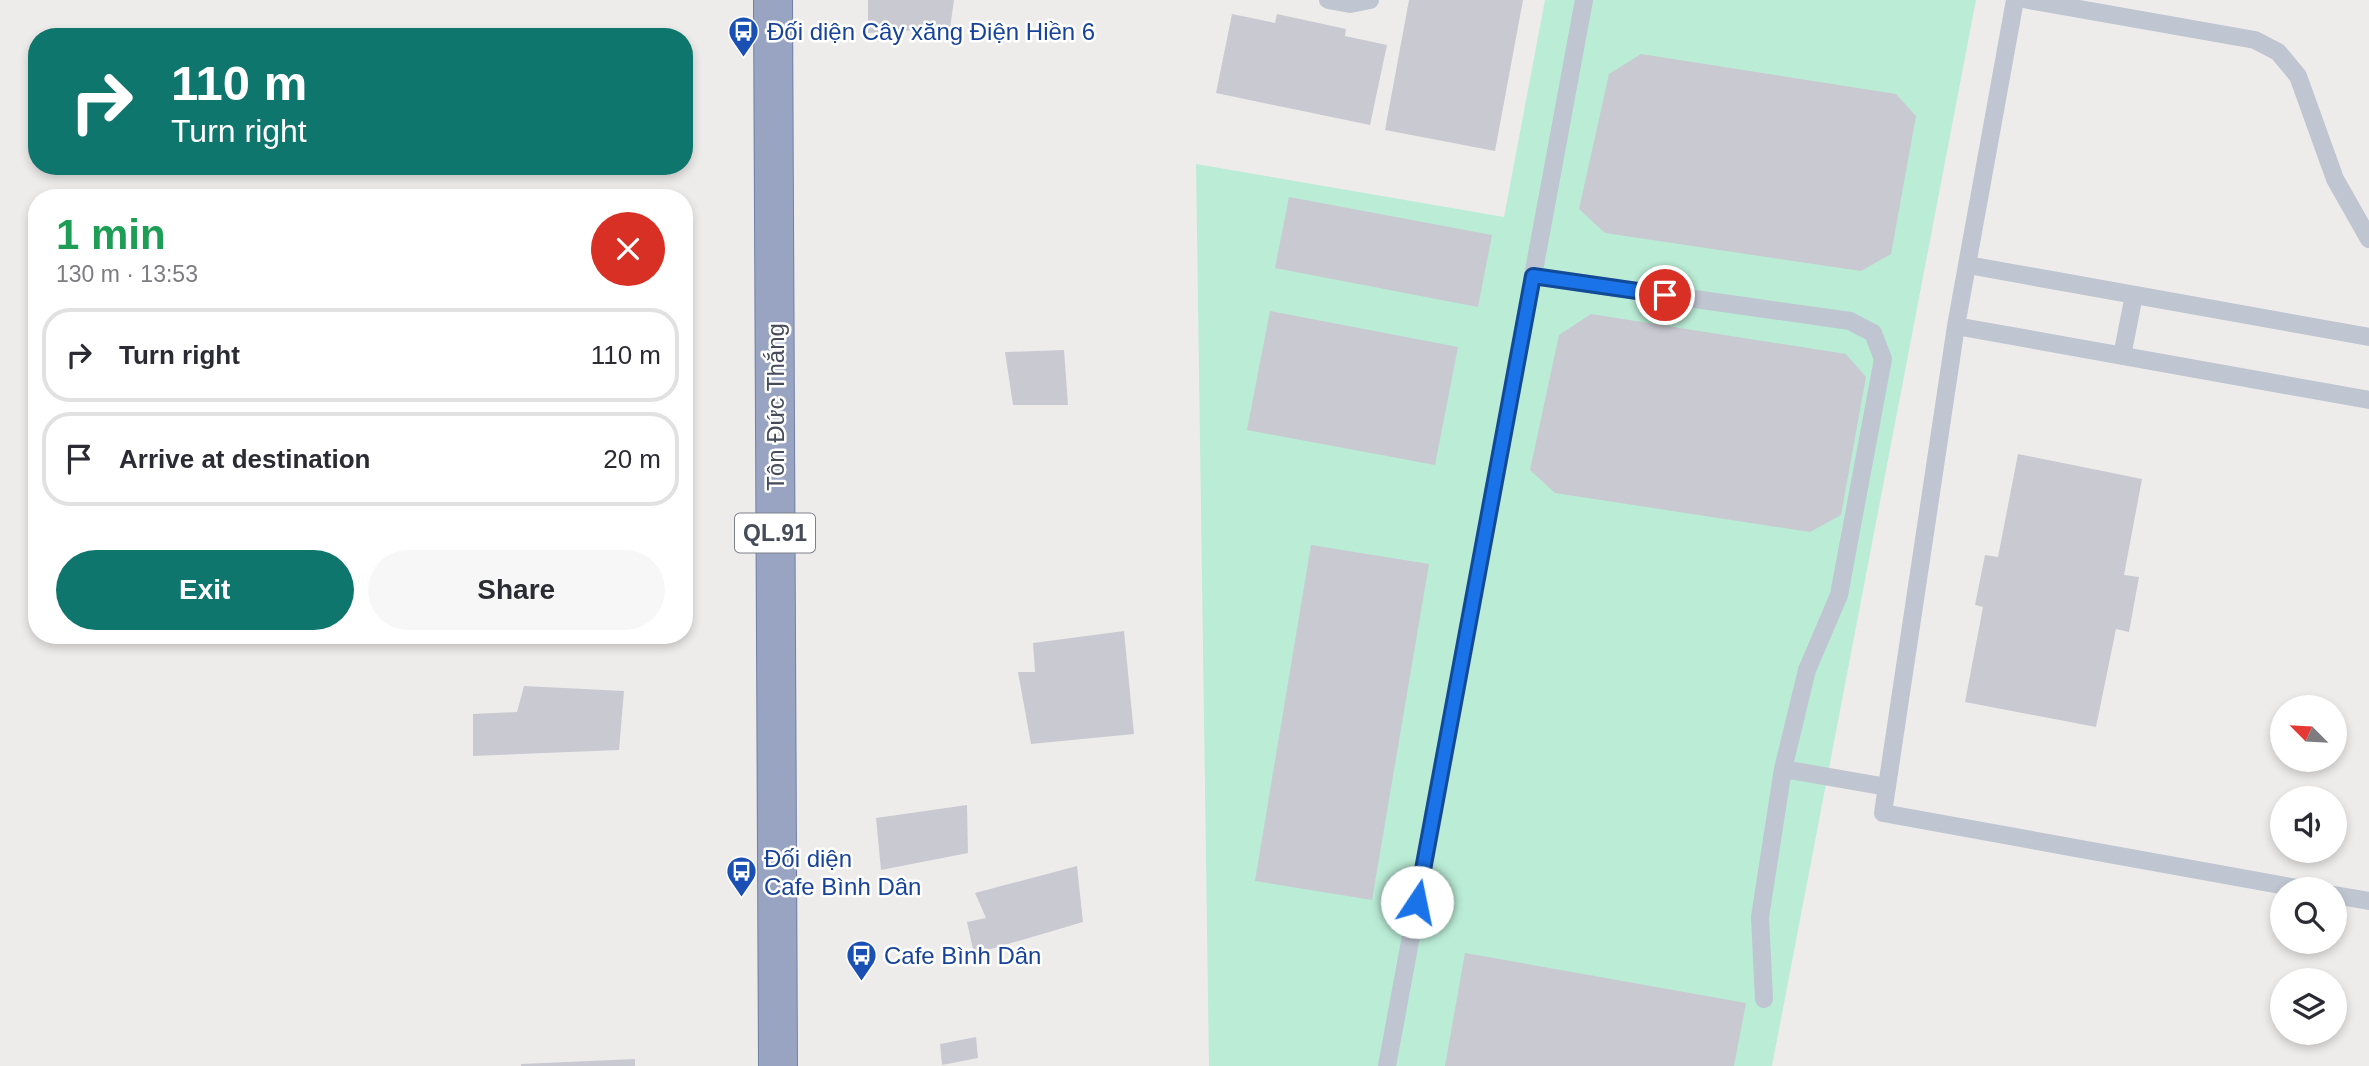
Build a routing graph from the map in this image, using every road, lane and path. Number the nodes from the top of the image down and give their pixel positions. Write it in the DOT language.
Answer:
graph roads {
  1 [pos="773,0"];
  2 [pos="1328,0"];
  3 [pos="1370,0"];
  4 [pos="1584,0"];
  5 [pos="2015,0"];
  6 [pos="2028,0"];
  7 [pos="2369,239"];
  8 [pos="1968,264"];
  9 [pos="1533,276"];
  10 [pos="2134,295"];
  11 [pos="1956,326"];
  12 [pos="2369,337"];
  13 [pos="2122,356"];
  14 [pos="2369,400"];
  15 [pos="1783,769"];
  16 [pos="1887,787"];
  17 [pos="2270,883"];
  18 [pos="2347,897"];
  19 [pos="2369,901"];
  20 [pos="1764,999"];
  21 [pos="778,1066"];
  22 [pos="1387,1066"];
  1 -- 21 [label="highway, Tôn Đức Thắng / QL.91"];
  2 -- 3 [label="lane"];
  4 -- 9 [label="lane"];
  5 -- 8 [label="lane"];
  6 -- 7 [label="lane"];
  8 -- 10 [label="lane"];
  8 -- 11 [label="lane"];
  9 -- 15 [label="lane"];
  9 -- 22 [label="lane"];
  10 -- 12 [label="lane"];
  10 -- 13 [label="lane"];
  11 -- 13 [label="lane"];
  11 -- 16 [label="lane"];
  13 -- 14 [label="lane"];
  15 -- 16 [label="lane"];
  15 -- 20 [label="lane"];
  16 -- 17 [label="lane"];
  18 -- 19 [label="lane"];
}
